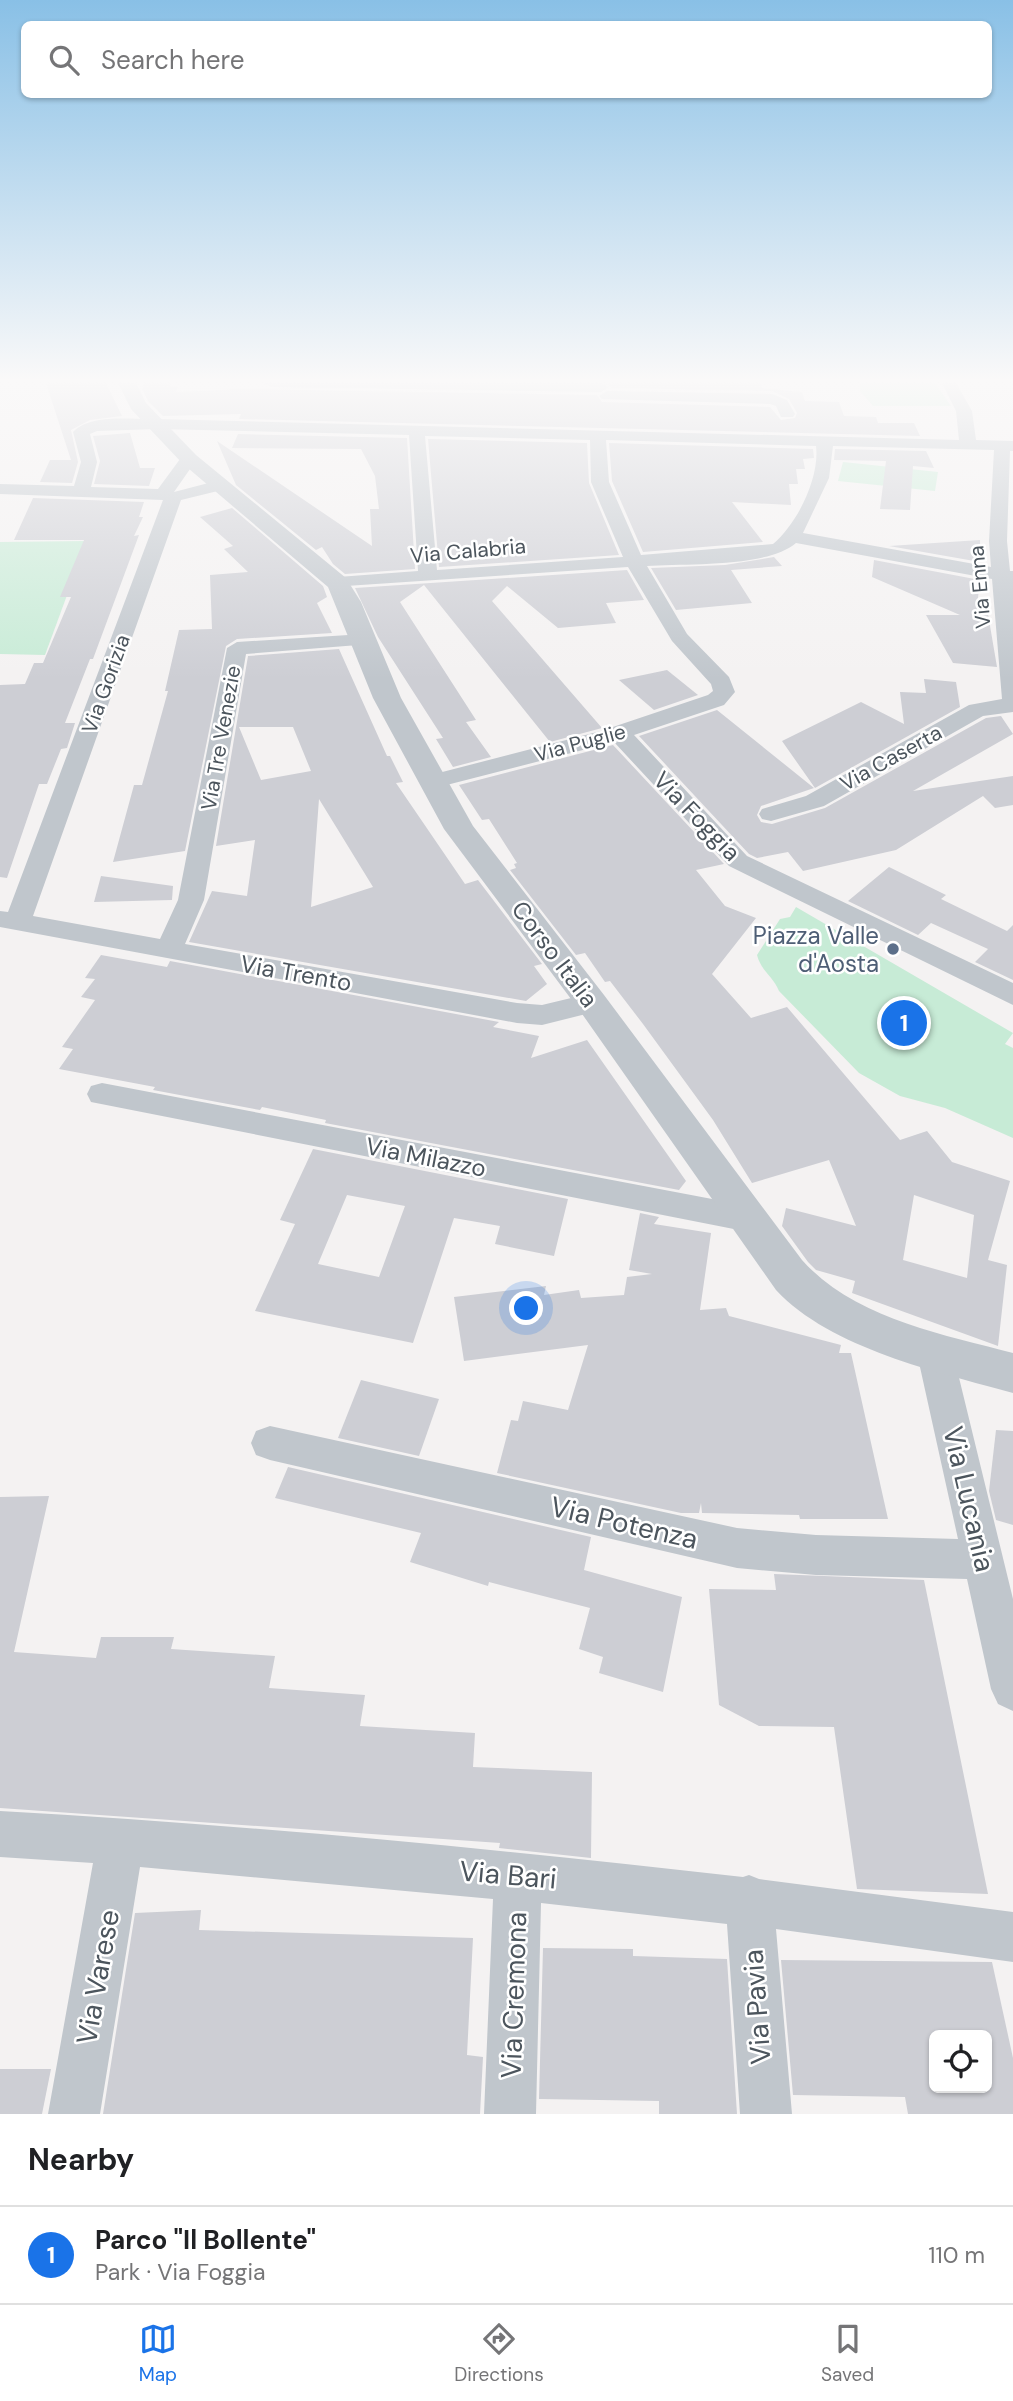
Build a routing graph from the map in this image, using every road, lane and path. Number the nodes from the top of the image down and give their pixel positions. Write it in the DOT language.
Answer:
graph roads {
  1 [pos="84,482"];
  2 [pos="173,482"];
  3 [pos="216,482"];
  4 [pos="419,482"];
  5 [pos="600,482"];
  6 [pos="818,482"];
  7 [pos="1007,482"];
  8 [pos="220,485"];
  9 [pos="0,489"];
  10 [pos="81,491"];
  11 [pos="168,496"];
  12 [pos="1006,512"];
  13 [pos="792,537"];
  14 [pos="633,559"];
  15 [pos="1006,576"];
  16 [pos="428,577"];
  17 [pos="338,583"];
  18 [pos="364,640"];
  19 [pos="1012,694"];
  20 [pos="619,733"];
  21 [pos="431,782"];
  22 [pos="771,814"];
  23 [pos="9,920"];
  24 [pos="169,949"];
  25 [pos="1013,995"];
  26 [pos="592,1003"];
  27 [pos="102,1094"];
  28 [pos="750,1219"];
  29 [pos="934,1349"];
  30 [pos="1013,1373"];
  31 [pos="270,1443"];
  32 [pos="983,1560"];
  33 [pos="1013,1689"];
  34 [pos="0,1834"];
  35 [pos="121,1840"];
  36 [pos="518,1876"];
  37 [pos="749,1899"];
  38 [pos="1013,1937"];
  39 [pos="74,2114"];
  40 [pos="510,2114"];
  41 [pos="766,2114"];
  1 -- 10 [label="street"];
  2 -- 11 [label="street, Via Gorizia"];
  3 -- 8 [label="street, Corso Italia"];
  4 -- 16 [label="street"];
  5 -- 14 [label="street"];
  6 -- 13 [label="street"];
  7 -- 12 [label="street, Via Enna"];
  8 -- 11 [label="street"];
  8 -- 17 [label="street, Corso Italia"];
  9 -- 10 [label="street"];
  10 -- 11 [label="street"];
  11 -- 23 [label="street, Via Gorizia"];
  12 -- 15 [label="street, Via Enna"];
  13 -- 14 [label="street, Via Calabria"];
  13 -- 15 [label="street"];
  14 -- 16 [label="street, Via Calabria"];
  14 -- 20 [label="street, Via Puglie"];
  15 -- 19 [label="street, Via Enna"];
  16 -- 17 [label="street, Via Calabria"];
  17 -- 18 [label="street, Corso Italia"];
  18 -- 21 [label="street, Corso Italia"];
  18 -- 24 [label="street, Via Tre Venezie"];
  19 -- 22 [label="street, Via Caserta"];
  20 -- 21 [label="street, Via Puglie"];
  20 -- 25 [label="street, Via Foggia"];
  21 -- 26 [label="street, Corso Italia"];
  23 -- 24 [label="street, Via Trento"];
  24 -- 26 [label="street, Via Trento"];
  26 -- 28 [label="street, Corso Italia"];
  27 -- 28 [label="street, Via Milazzo"];
  28 -- 29 [label="street, Corso Italia"];
  29 -- 30 [label="street, Corso Italia"];
  29 -- 32 [label="street, Via Lucania"];
  31 -- 32 [label="street, Via Potenza"];
  32 -- 33 [label="street, Via Lucania"];
  34 -- 35 [label="street, Via Bari"];
  35 -- 36 [label="street, Via Bari"];
  35 -- 39 [label="street, Via Varese"];
  36 -- 37 [label="street, Via Bari"];
  36 -- 40 [label="street, Via Cremona"];
  37 -- 38 [label="street, Via Bari"];
  37 -- 41 [label="street, Via Pavia"];
}
